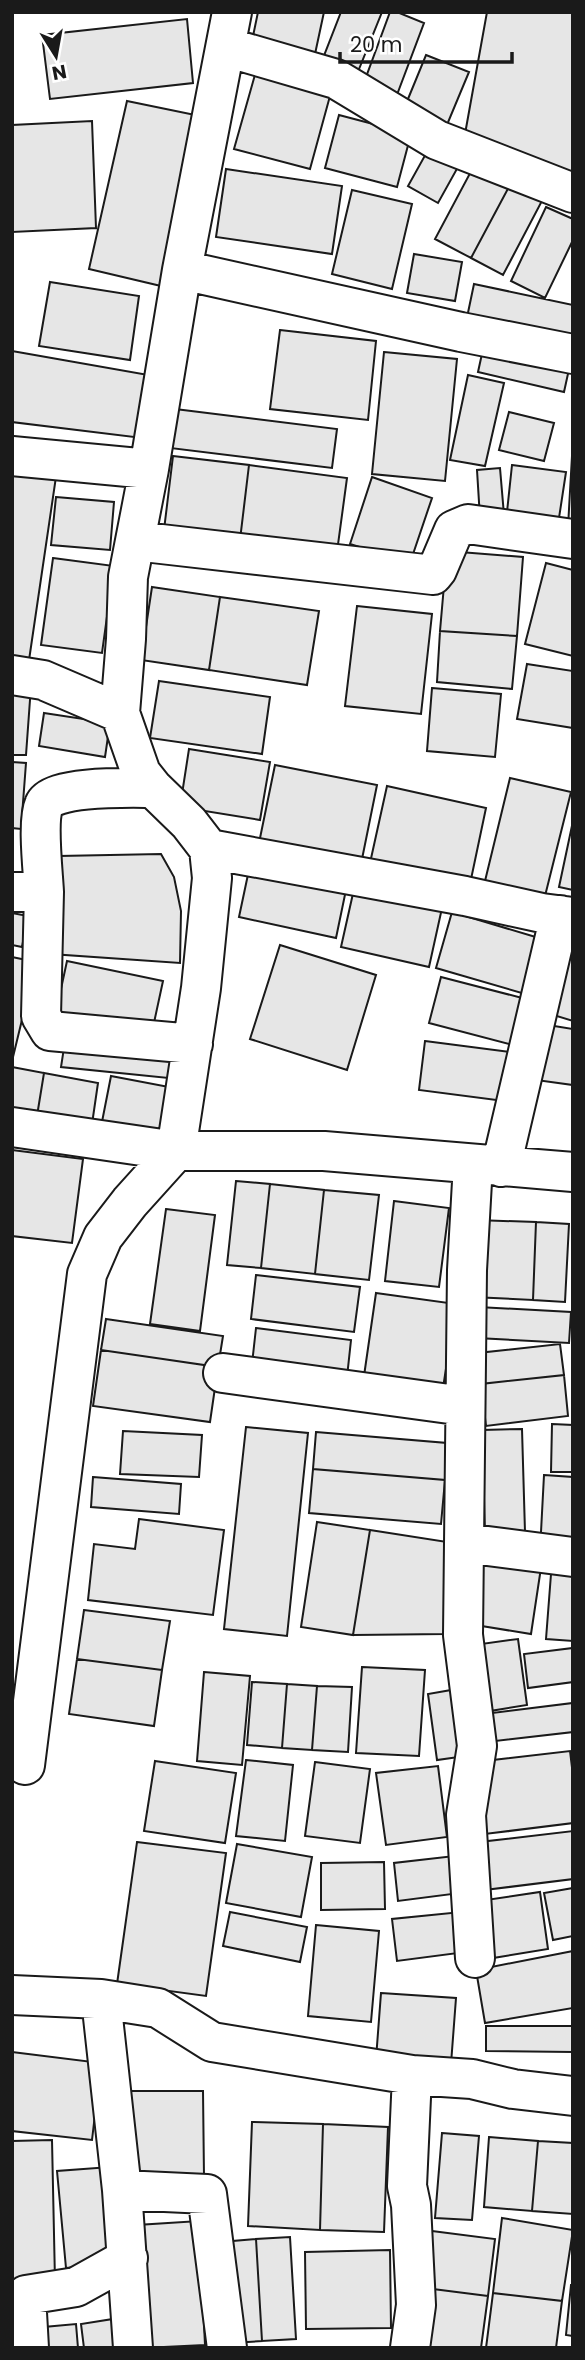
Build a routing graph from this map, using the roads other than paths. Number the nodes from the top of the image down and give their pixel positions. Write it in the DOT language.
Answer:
graph roads {
  1 [pos="229,30"];
  2 [pos="573,193"];
  3 [pos="181,270"];
  4 [pos="573,354"];
  5 [pos="12,456"];
  6 [pos="149,469"];
  7 [pos="573,539"];
  8 [pos="135,541"];
  9 [pos="12,675"];
  10 [pos="120,713"];
  11 [pos="153,788"];
  12 [pos="209,849"];
  13 [pos="28,892"];
  14 [pos="567,916"];
  15 [pos="193,1044"];
  16 [pos="12,1127"];
  17 [pos="176,1151"];
  18 [pos="487,1165"];
  19 [pos="573,1172"];
  20 [pos="223,1373"];
  21 [pos="464,1406"];
  22 [pos="464,1544"];
  23 [pos="573,1557"];
  24 [pos="25,1765"];
  25 [pos="475,1958"];
  26 [pos="12,1994"];
  27 [pos="102,1999"];
  28 [pos="412,2075"];
  29 [pos="573,2096"];
  30 [pos="122,2190"];
  31 [pos="128,2258"];
  32 [pos="19,2295"];
  33 [pos="29,2348"];
  34 [pos="133,2348"];
  35 [pos="227,2348"];
  36 [pos="410,2348"];
  1 -- 2 [label="street"];
  1 -- 3 [label="street"];
  3 -- 4 [label="street"];
  3 -- 6 [label="street"];
  5 -- 6 [label="street"];
  6 -- 8 [label="street"];
  7 -- 8 [label="street"];
  8 -- 10 [label="street"];
  9 -- 10 [label="street"];
  10 -- 11 [label="street"];
  11 -- 12 [label="street"];
  11 -- 13 [label="street"];
  12 -- 14 [label="street"];
  12 -- 15 [label="street"];
  13 -- 15 [label="street"];
  14 -- 18 [label="street"];
  15 -- 17 [label="street"];
  16 -- 17 [label="street"];
  17 -- 18 [label="street"];
  17 -- 24 [label="street"];
  18 -- 19 [label="street"];
  18 -- 21 [label="street"];
  20 -- 21 [label="street"];
  21 -- 22 [label="street"];
  22 -- 23 [label="street"];
  22 -- 25 [label="street"];
  26 -- 27 [label="street"];
  27 -- 28 [label="street"];
  27 -- 30 [label="street"];
  28 -- 29 [label="street"];
  28 -- 36 [label="street"];
  30 -- 31 [label="street"];
  30 -- 35 [label="street"];
  31 -- 32 [label="street"];
  31 -- 34 [label="street"];
  32 -- 33 [label="street"];
}
